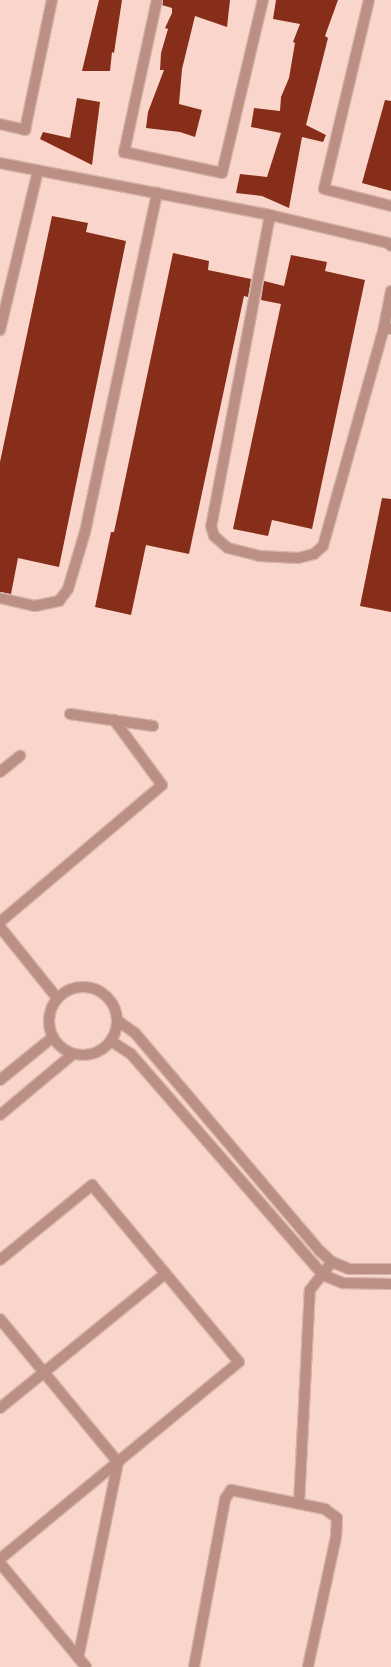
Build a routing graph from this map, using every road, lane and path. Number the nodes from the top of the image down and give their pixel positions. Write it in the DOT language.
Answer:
graph roads {
  1 [pos="52,0"];
  2 [pos="157,0"];
  3 [pos="263,0"];
  4 [pos="369,0"];
  5 [pos="0,124"];
  6 [pos="0,163"];
  7 [pos="38,170"];
  8 [pos="157,193"];
  9 [pos="391,206"];
  10 [pos="270,215"];
  11 [pos="391,246"];
  12 [pos="391,291"];
  13 [pos="388,329"];
  14 [pos="0,330"];
  15 [pos="0,598"];
  16 [pos="70,714"];
  17 [pos="114,720"];
  18 [pos="153,726"];
  19 [pos="20,756"];
  20 [pos="0,772"];
  21 [pos="0,922"];
  22 [pos="0,927"];
  23 [pos="57,998"];
  24 [pos="117,1020"];
  25 [pos="53,1037"];
  26 [pos="110,1041"];
  27 [pos="73,1054"];
  28 [pos="0,1080"];
  29 [pos="0,1115"];
  30 [pos="0,1260"];
  31 [pos="332,1262"];
  32 [pos="391,1269"];
  33 [pos="166,1274"];
  34 [pos="323,1275"];
  35 [pos="391,1284"];
  36 [pos="0,1319"];
  37 [pos="43,1371"];
  38 [pos="0,1408"];
  39 [pos="118,1462"];
  40 [pos="299,1504"];
  41 [pos="0,1559"];
  42 [pos="0,1563"];
  43 [pos="78,1658"];
  44 [pos="86,1667"];
  45 [pos="194,1667"];
  46 [pos="308,1667"];
  1 -- 5 [label="street"];
  2 -- 3 [label="street"];
  4 -- 9 [label="street"];
  6 -- 7 [label="street"];
  7 -- 8 [label="street"];
  7 -- 14 [label="street"];
  8 -- 10 [label="street"];
  8 -- 15 [label="street"];
  10 -- 11 [label="street"];
  10 -- 13 [label="street"];
  12 -- 13 [label="street"];
  16 -- 17 [label="street"];
  17 -- 18 [label="street"];
  17 -- 21 [label="street"];
  19 -- 20 [label="street"];
  22 -- 23 [label="street"];
  23 -- 24 [label="street"];
  23 -- 25 [label="street"];
  24 -- 26 [label="street"];
  24 -- 31 [label="street"];
  25 -- 27 [label="street"];
  25 -- 28 [label="street"];
  26 -- 27 [label="street"];
  26 -- 34 [label="street"];
  27 -- 29 [label="street"];
  30 -- 33 [label="street"];
  31 -- 32 [label="street"];
  31 -- 34 [label="street"];
  33 -- 37 [label="street"];
  33 -- 39 [label="street"];
  34 -- 35 [label="street"];
  34 -- 40 [label="street"];
  36 -- 37 [label="street"];
  37 -- 38 [label="street"];
  37 -- 39 [label="street"];
  39 -- 41 [label="street"];
  39 -- 43 [label="street"];
  40 -- 45 [label="street"];
  40 -- 46 [label="street"];
  42 -- 43 [label="street"];
  43 -- 44 [label="street"];
}
